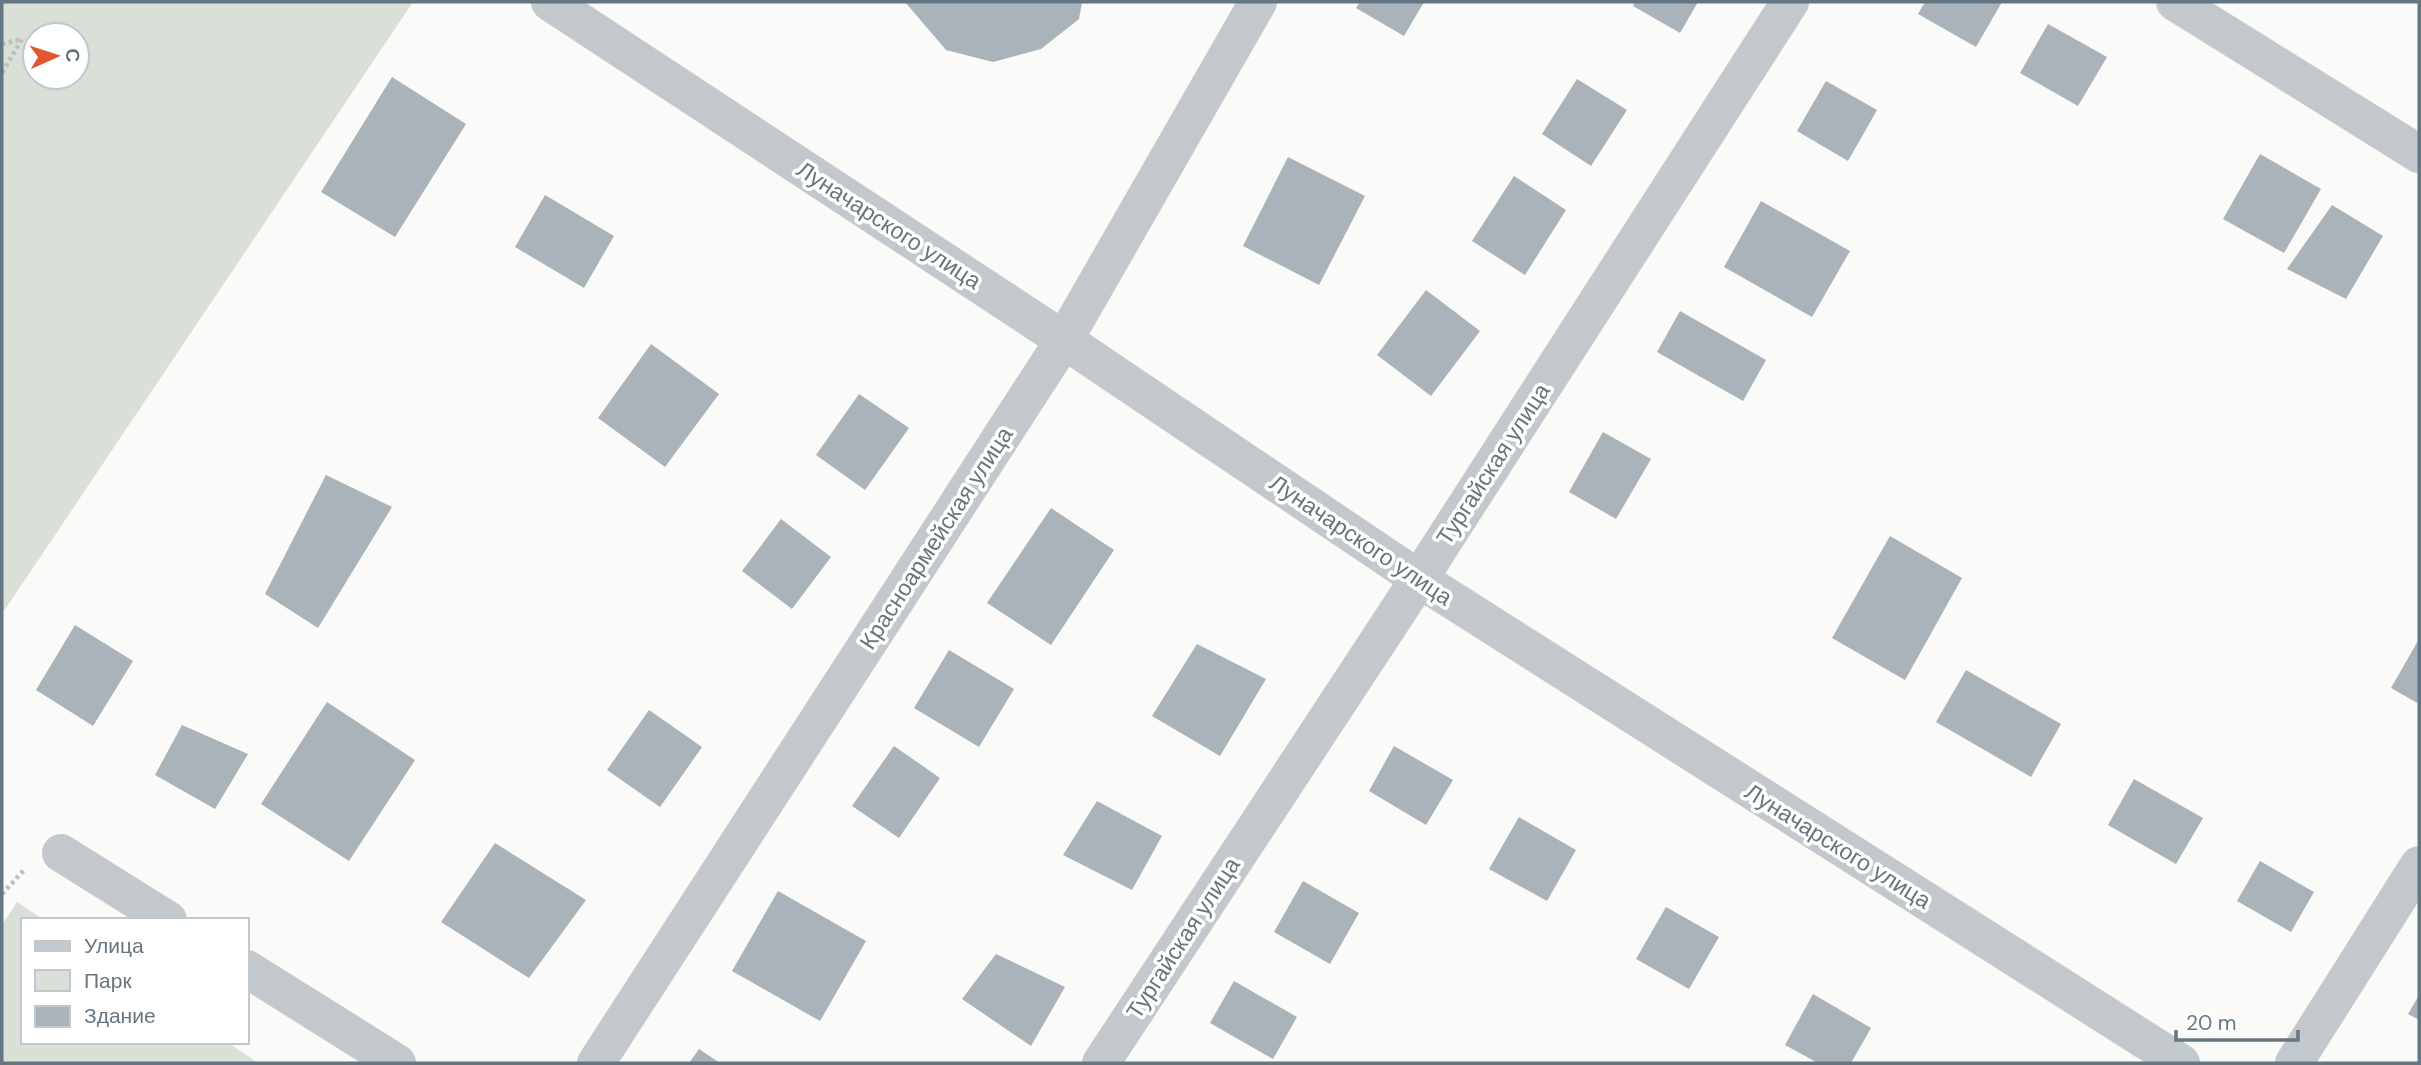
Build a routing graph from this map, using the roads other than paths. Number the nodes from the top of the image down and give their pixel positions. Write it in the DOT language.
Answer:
graph roads {
  1 [pos="550,2"];
  2 [pos="1258,2"];
  3 [pos="1790,2"];
  4 [pos="2175,2"];
  5 [pos="2419,154"];
  6 [pos="1064,340"];
  7 [pos="1419,579"];
  8 [pos="61,853"];
  9 [pos="2419,865"];
  10 [pos="165,918"];
  11 [pos="248,970"];
  12 [pos="397,1063"];
  13 [pos="596,1063"];
  14 [pos="1101,1063"];
  15 [pos="2181,1063"];
  16 [pos="2294,1063"];
  1 -- 6 [label="street, Луначарского улица"];
  2 -- 6 [label="street, Красноармейская улица"];
  3 -- 7 [label="street, Тургайская улица"];
  4 -- 5 [label="street"];
  6 -- 7 [label="street, Луначарского улица"];
  6 -- 13 [label="street, Красноармейская улица"];
  7 -- 14 [label="street, Тургайская улица"];
  7 -- 15 [label="street, Луначарского улица"];
  8 -- 10 [label="street"];
  9 -- 16 [label="street"];
  11 -- 12 [label="street"];
}
